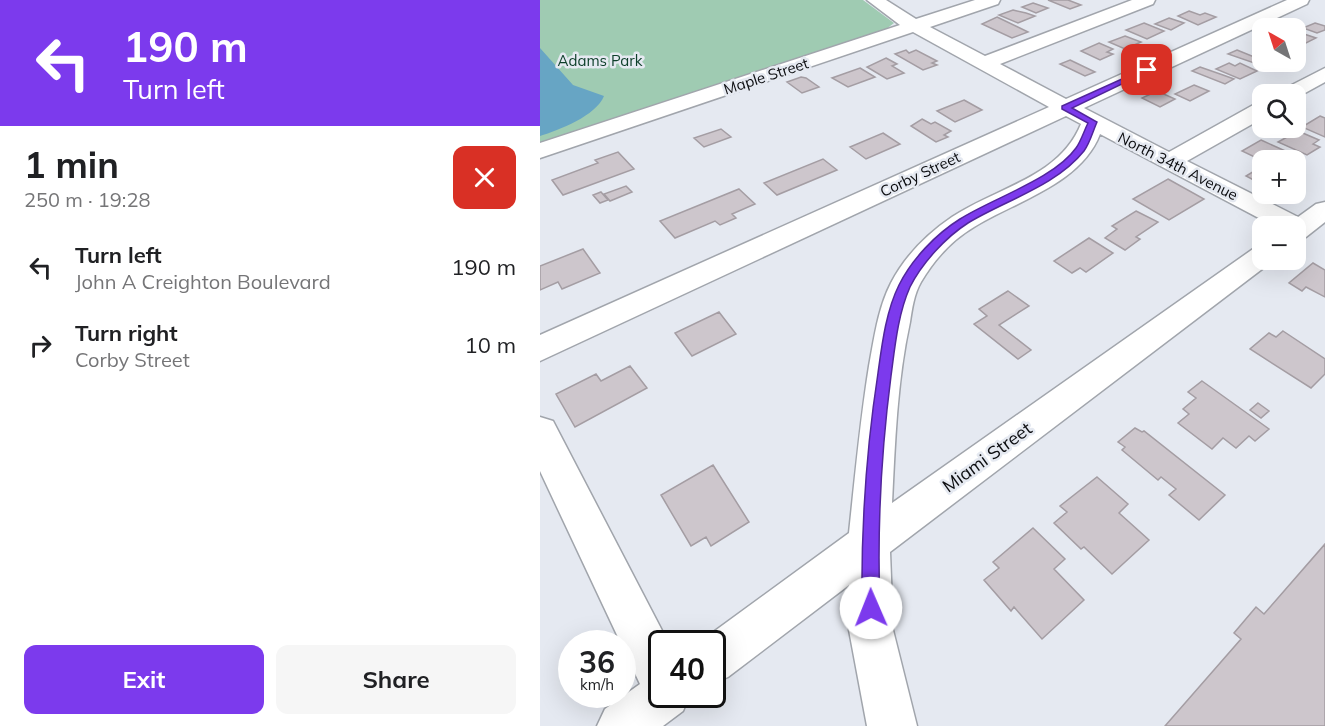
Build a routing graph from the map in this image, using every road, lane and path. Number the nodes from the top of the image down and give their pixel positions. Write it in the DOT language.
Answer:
graph roads {
  1 [pos="875,0"];
  2 [pos="992,0"];
  3 [pos="1147,0"];
  4 [pos="1301,0"];
  5 [pos="915,26"];
  6 [pos="984,63"];
  7 [pos="1325,74"];
  8 [pos="1306,85"];
  9 [pos="1079,115"];
  10 [pos="1252,115"];
  11 [pos="540,151"];
  12 [pos="1170,162"];
  13 [pos="1325,210"];
  14 [pos="1273,216"];
  15 [pos="1306,222"];
  16 [pos="1306,233"];
  17 [pos="1325,243"];
  18 [pos="1252,263"];
  19 [pos="540,349"];
  20 [pos="540,432"];
  21 [pos="869,543"];
  22 [pos="648,651"];
  23 [pos="726,651"];
  24 [pos="648,707"];
  25 [pos="622,726"];
  26 [pos="892,726"];
  1 -- 5 [label="street, North 34th Avenue"];
  2 -- 5 [label="street, Maple Street"];
  3 -- 6 [label="street"];
  4 -- 9 [label="street, Corby Street"];
  5 -- 6 [label="street, North 34th Avenue"];
  5 -- 11 [label="street, Maple Street"];
  6 -- 9 [label="street, North 34th Avenue"];
  7 -- 8 [label="street"];
  9 -- 12 [label="street, North 34th Avenue"];
  9 -- 19 [label="street, Corby Street"];
  9 -- 21 [label="street"];
  10 -- 12 [label="street"];
  12 -- 14 [label="street, North 34th Avenue"];
  13 -- 15 [label="street"];
  16 -- 17 [label="street, North 34th Avenue"];
  18 -- 21 [label="street, Miami Street"];
  20 -- 22 [label="street"];
  21 -- 23 [label="street, Miami Street"];
  21 -- 26 [label="street"];
  24 -- 25 [label="street"];
}
